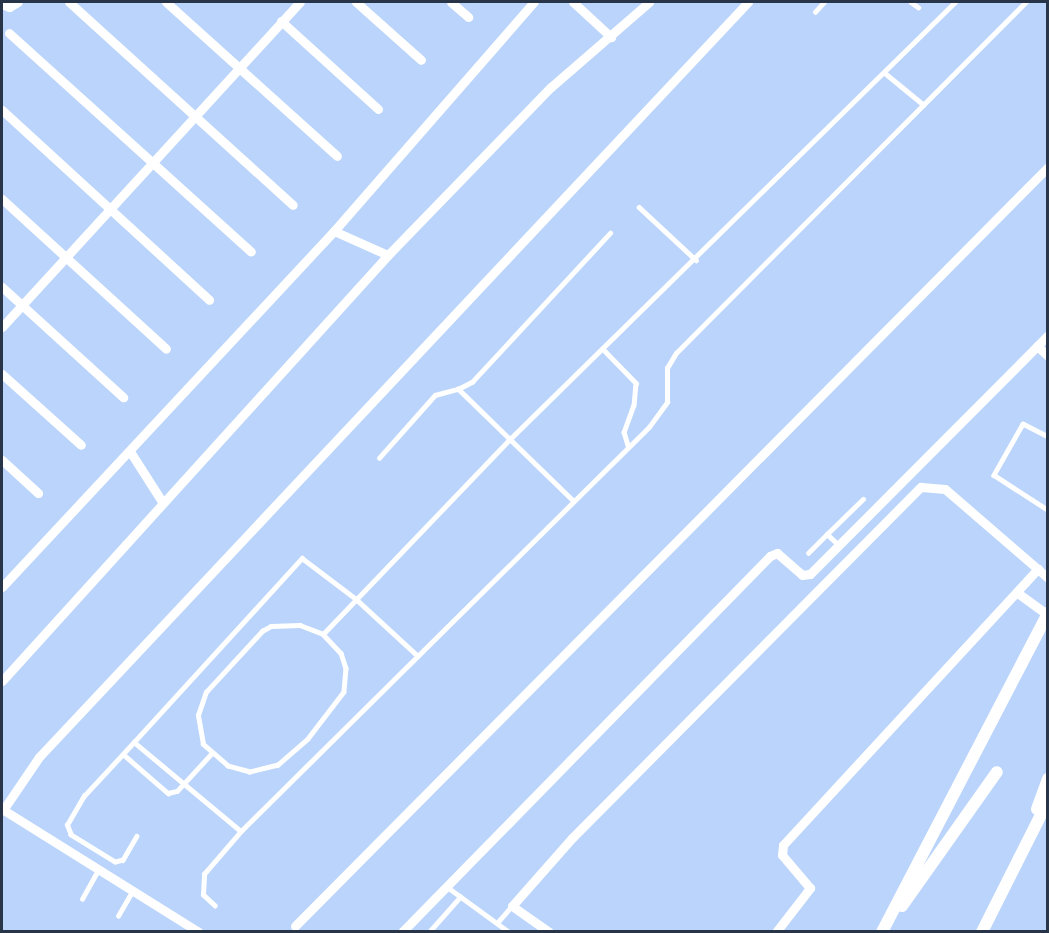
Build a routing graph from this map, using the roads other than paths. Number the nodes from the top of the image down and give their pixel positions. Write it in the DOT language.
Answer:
graph roads {
  1 [pos="18,2"];
  2 [pos="69,2"];
  3 [pos="166,2"];
  4 [pos="300,2"];
  5 [pos="356,2"];
  6 [pos="451,2"];
  7 [pos="534,2"];
  8 [pos="573,2"];
  9 [pos="649,2"];
  10 [pos="748,2"];
  11 [pos="824,2"];
  12 [pos="911,2"];
  13 [pos="955,2"];
  14 [pos="1014,2"];
  15 [pos="1026,2"];
  16 [pos="2,4"];
  17 [pos="918,7"];
  18 [pos="1020,8"];
  19 [pos="815,12"];
  20 [pos="468,17"];
  21 [pos="281,21"];
  22 [pos="9,33"];
  23 [pos="612,37"];
  24 [pos="421,60"];
  25 [pos="239,67"];
  26 [pos="885,73"];
  27 [pos="924,105"];
  28 [pos="378,109"];
  29 [pos="2,110"];
  30 [pos="195,116"];
  31 [pos="337,156"];
  32 [pos="152,162"];
  33 [pos="1047,167"];
  34 [pos="2,199"];
  35 [pos="293,205"];
  36 [pos="639,207"];
  37 [pos="109,209"];
  38 [pos="334,231"];
  39 [pos="610,233"];
  40 [pos="251,252"];
  41 [pos="388,255"];
  42 [pos="65,258"];
  43 [pos="696,260"];
  44 [pos="2,287"];
  45 [pos="209,300"];
  46 [pos="21,305"];
  47 [pos="2,327"];
  48 [pos="1047,335"];
  49 [pos="1037,346"];
  50 [pos="166,349"];
  51 [pos="605,351"];
  52 [pos="1047,356"];
  53 [pos="2,374"];
  54 [pos="458,389"];
  55 [pos="123,398"];
  56 [pos="1047,437"];
  57 [pos="508,441"];
  58 [pos="81,445"];
  59 [pos="628,445"];
  60 [pos="131,453"];
  61 [pos="379,458"];
  62 [pos="2,460"];
  63 [pos="38,494"];
  64 [pos="862,499"];
  65 [pos="572,500"];
  66 [pos="163,503"];
  67 [pos="1047,510"];
  68 [pos="827,534"];
  69 [pos="839,545"];
  70 [pos="808,553"];
  71 [pos="1038,570"];
  72 [pos="1047,578"];
  73 [pos="2,587"];
  74 [pos="1019,594"];
  75 [pos="356,599"];
  76 [pos="1047,614"];
  77 [pos="323,634"];
  78 [pos="418,656"];
  79 [pos="2,681"];
  80 [pos="134,742"];
  81 [pos="123,754"];
  82 [pos="211,754"];
  83 [pos="997,771"];
  84 [pos="1047,779"];
  85 [pos="184,783"];
  86 [pos="1047,801"];
  87 [pos="2,810"];
  88 [pos="241,831"];
  89 [pos="137,836"];
  90 [pos="1020,856"];
  91 [pos="99,869"];
  92 [pos="446,886"];
  93 [pos="133,890"];
  94 [pos="460,897"];
  95 [pos="82,899"];
  96 [pos="215,906"];
  97 [pos="512,906"];
  98 [pos="118,916"];
  99 [pos="497,923"];
  100 [pos="295,926"];
  101 [pos="200,932"];
  102 [pos="402,932"];
  103 [pos="429,932"];
  104 [pos="509,932"];
  105 [pos="549,932"];
  106 [pos="776,932"];
  107 [pos="883,932"];
  108 [pos="982,932"];
  1 -- 16 [label="street"];
  2 -- 30 [label="street"];
  3 -- 25 [label="street"];
  4 -- 21 [label="street"];
  5 -- 24 [label="street"];
  6 -- 20 [label="street"];
  7 -- 38 [label="street"];
  8 -- 23 [label="street"];
  9 -- 23 [label="street"];
  10 -- 87 [label="street"];
  11 -- 19 [label="lane"];
  12 -- 17 [label="lane"];
  13 -- 26 [label="lane"];
  14 -- 18 [label="lane"];
  15 -- 18 [label="lane"];
  18 -- 27 [label="lane"];
  21 -- 25 [label="street"];
  21 -- 28 [label="street"];
  22 -- 32 [label="street"];
  23 -- 41 [label="street"];
  25 -- 30 [label="street"];
  25 -- 31 [label="street"];
  26 -- 27 [label="lane"];
  26 -- 43 [label="lane"];
  27 -- 59 [label="lane"];
  29 -- 37 [label="street"];
  30 -- 32 [label="street"];
  30 -- 35 [label="street"];
  32 -- 37 [label="street"];
  32 -- 40 [label="street"];
  33 -- 100 [label="street"];
  34 -- 42 [label="street"];
  36 -- 43 [label="lane"];
  37 -- 42 [label="street"];
  37 -- 45 [label="street"];
  38 -- 41 [label="street"];
  38 -- 60 [label="street"];
  39 -- 54 [label="lane"];
  41 -- 66 [label="street"];
  42 -- 46 [label="street"];
  42 -- 50 [label="street"];
  43 -- 51 [label="lane"];
  44 -- 46 [label="street"];
  46 -- 47 [label="street"];
  46 -- 55 [label="street"];
  48 -- 49 [label="street"];
  49 -- 52 [label="street"];
  49 -- 69 [label="street"];
  51 -- 57 [label="lane"];
  51 -- 59 [label="lane"];
  53 -- 58 [label="street"];
  54 -- 57 [label="lane"];
  54 -- 61 [label="lane"];
  56 -- 67 [label="lane"];
  57 -- 65 [label="lane"];
  57 -- 75 [label="lane"];
  59 -- 65 [label="lane"];
  60 -- 66 [label="street"];
  60 -- 73 [label="street"];
  62 -- 63 [label="street"];
  64 -- 68 [label="lane"];
  65 -- 78 [label="lane"];
  66 -- 79 [label="street"];
  68 -- 69 [label="lane"];
  68 -- 70 [label="lane"];
  69 -- 92 [label="street"];
  71 -- 72 [label="street"];
  71 -- 74 [label="street"];
  71 -- 97 [label="street"];
  74 -- 76 [label="street"];
  74 -- 106 [label="street"];
  75 -- 77 [label="lane"];
  75 -- 78 [label="lane"];
  75 -- 80 [label="lane"];
  76 -- 107 [label="main road"];
  77 -- 82 [label="lane"];
  77 -- 82 [label="lane"];
  78 -- 88 [label="lane"];
  80 -- 81 [label="lane"];
  80 -- 85 [label="lane"];
  81 -- 85 [label="lane"];
  81 -- 89 [label="lane"];
  82 -- 85 [label="lane"];
  83 -- 107 [label="main road"];
  84 -- 90 [label="main road"];
  85 -- 88 [label="lane"];
  86 -- 90 [label="main road"];
  87 -- 91 [label="street"];
  88 -- 96 [label="lane"];
  90 -- 108 [label="main road"];
  91 -- 93 [label="street"];
  91 -- 95 [label="lane"];
  92 -- 94 [label="lane"];
  92 -- 102 [label="street"];
  93 -- 98 [label="lane"];
  93 -- 101 [label="street"];
  94 -- 99 [label="lane"];
  94 -- 103 [label="lane"];
  97 -- 99 [label="lane"];
  97 -- 105 [label="street"];
  99 -- 104 [label="lane"];
}
